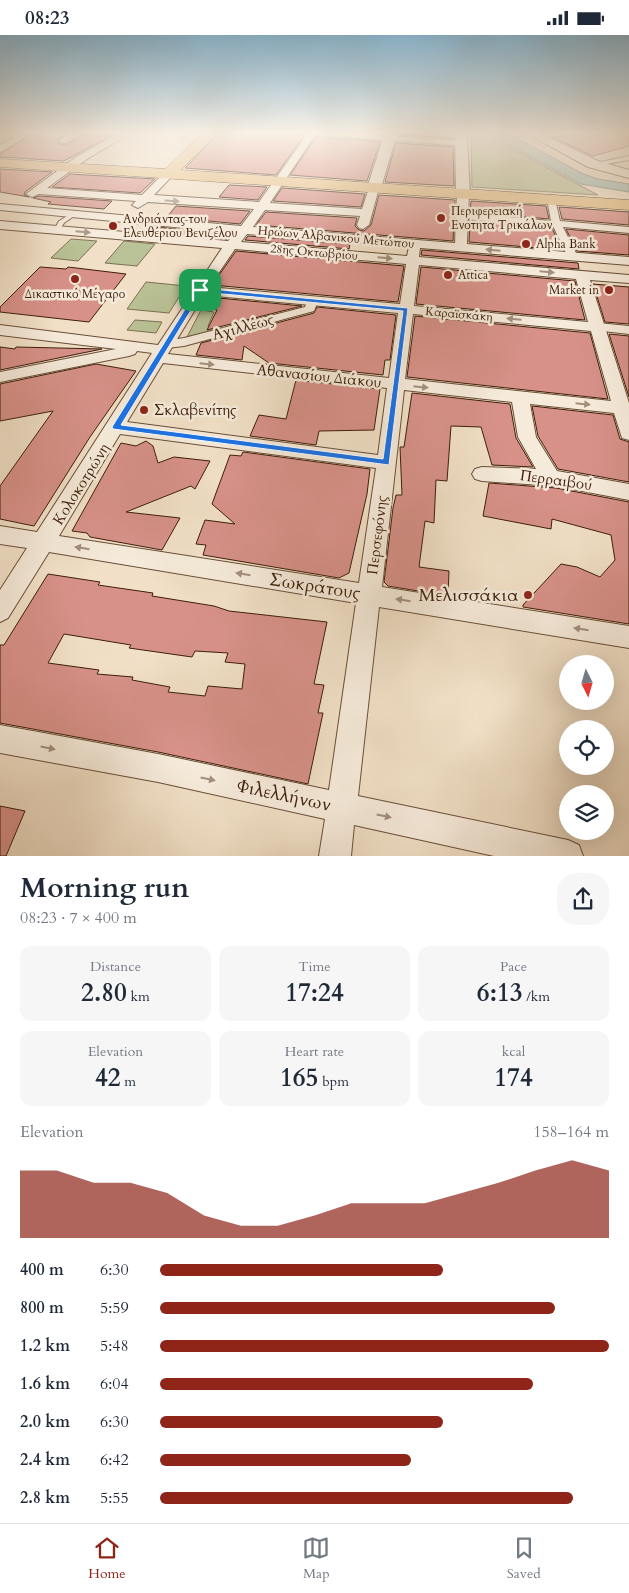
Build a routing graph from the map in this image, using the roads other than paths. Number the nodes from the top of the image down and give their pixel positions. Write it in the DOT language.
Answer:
graph roads {
  1 [pos="61,171"];
  2 [pos="130,171"];
  3 [pos="172,171"];
  4 [pos="288,171"];
  5 [pos="379,171"];
  6 [pos="464,171"];
  7 [pos="169,174"];
  8 [pos="279,181"];
  9 [pos="374,188"];
  10 [pos="36,191"];
  11 [pos="464,194"];
  12 [pos="144,199"];
  13 [pos="551,199"];
  14 [pos="629,205"];
  15 [pos="0,207"];
  16 [pos="260,207"];
  17 [pos="13,208"];
  18 [pos="366,213"];
  19 [pos="74,214"];
  20 [pos="462,216"];
  21 [pos="0,218"];
  22 [pos="124,219"];
  23 [pos="556,223"];
  24 [pos="0,225"];
  25 [pos="57,230"];
  26 [pos="244,230"];
  27 [pos="629,230"];
  28 [pos="359,239"];
  29 [pos="231,245"];
  30 [pos="461,248"];
  31 [pos="414,252"];
  32 [pos="573,257"];
  33 [pos="629,261"];
  34 [pos="582,275"];
  35 [pos="629,279"];
  36 [pos="200,290"];
  37 [pos="312,301"];
  38 [pos="406,309"];
  39 [pos="598,327"];
  40 [pos="0,330"];
  41 [pos="629,330"];
  42 [pos="140,347"];
  43 [pos="163,351"];
  44 [pos="0,377"];
  45 [pos="396,385"];
  46 [pos="520,398"];
  47 [pos="626,409"];
  48 [pos="116,427"];
  49 [pos="629,433"];
  50 [pos="386,463"];
  51 [pos="482,474"];
  52 [pos="550,476"];
  53 [pos="629,492"];
  54 [pos="0,535"];
  55 [pos="44,542"];
  56 [pos="369,595"];
  57 [pos="0,611"];
  58 [pos="629,637"];
  59 [pos="0,739"];
  60 [pos="341,807"];
  61 [pos="335,855"];
  62 [pos="568,855"];
  1 -- 10 [label="street"];
  2 -- 7 [label="main road"];
  3 -- 7 [label="main road"];
  4 -- 8 [label="street, Κολοκοτρώνη"];
  5 -- 9 [label="street"];
  6 -- 11 [label="street"];
  7 -- 8 [label="main road"];
  7 -- 12 [label="street"];
  8 -- 9 [label="main road"];
  8 -- 16 [label="street, Κολοκοτρώνη"];
  9 -- 11 [label="main road"];
  9 -- 18 [label="street"];
  10 -- 12 [label="street"];
  10 -- 17 [label="street"];
  11 -- 13 [label="main road"];
  11 -- 20 [label="street"];
  12 -- 16 [label="street, one-way"];
  12 -- 22 [label="street"];
  13 -- 14 [label="main road"];
  13 -- 23 [label="street"];
  15 -- 17 [label="street"];
  16 -- 18 [label="street"];
  16 -- 26 [label="street, Κολοκοτρώνη"];
  17 -- 19 [label="street, Ηρώων Αλβανικού Μετώπου"];
  17 -- 21 [label="street"];
  18 -- 28 [label="street"];
  19 -- 22 [label="street, Ηρώων Αλβανικού Μετώπου"];
  19 -- 25 [label="lane"];
  20 -- 23 [label="street"];
  20 -- 30 [label="street"];
  22 -- 26 [label="street, Ηρώων Αλβανικού Μετώπου"];
  23 -- 27 [label="street"];
  23 -- 32 [label="street"];
  24 -- 25 [label="street, 28ης Οκτωβρίου"];
  25 -- 29 [label="street, 28ης Οκτωβρίου, one-way"];
  26 -- 28 [label="street, Ηρώων Αλβανικού Μετώπου"];
  26 -- 29 [label="street, Κολοκοτρώνη"];
  28 -- 31 [label="street, Ηρώων Αλβανικού Μετώπου"];
  29 -- 31 [label="street, 28ης Οκτωβρίου, one-way"];
  29 -- 36 [label="street, Κολοκοτρώνη"];
  30 -- 31 [label="street, Ηρώων Αλβανικού Μετώπου"];
  32 -- 30 [label="street, Ηρώων Αλβανικού Μετώπου, one-way"];
  31 -- 34 [label="street, 28ης Οκτωβρίου, one-way"];
  31 -- 38 [label="street, Περσεφόνης"];
  32 -- 33 [label="street, Ηρώων Αλβανικού Μετώπου"];
  34 -- 35 [label="street, 28ης Οκτωβρίου"];
  34 -- 39 [label="street"];
  36 -- 37 [label="street, Καραϊσκάκη"];
  36 -- 43 [label="street, Κολοκοτρώνη"];
  37 -- 38 [label="street, Καραϊσκάκη"];
  37 -- 43 [label="street, Αχιλλέως"];
  39 -- 38 [label="street, Καραϊσκάκη, one-way"];
  38 -- 45 [label="street, Περσεφόνης"];
  39 -- 41 [label="street, Καραϊσκάκη"];
  39 -- 47 [label="street"];
  40 -- 42 [label="street, Αθανασίου Διάκου"];
  42 -- 43 [label="street, Αθανασίου Διάκου"];
  42 -- 44 [label="street"];
  43 -- 45 [label="street, Αθανασίου Διάκου, one-way"];
  43 -- 48 [label="street, Κολοκοτρώνη"];
  45 -- 46 [label="street, Αθανασίου Διάκου, one-way"];
  45 -- 50 [label="street, Περσεφόνης"];
  46 -- 47 [label="street, Αθανασίου Διάκου, one-way"];
  46 -- 52 [label="street"];
  47 -- 49 [label="street"];
  48 -- 50 [label="street"];
  48 -- 55 [label="street, Κολοκοτρώνη"];
  50 -- 56 [label="street, Περσεφόνης"];
  51 -- 52 [label="street, Περραιβού"];
  52 -- 53 [label="street, Περραιβού"];
  54 -- 55 [label="street, Σωκράτους"];
  56 -- 55 [label="street, Σωκράτους, one-way"];
  55 -- 57 [label="street, Κολοκοτρώνη"];
  58 -- 56 [label="street, Σωκράτους, one-way"];
  56 -- 60 [label="street, Περσεφόνης"];
  59 -- 60 [label="street, Φιλελλήνων, one-way"];
  60 -- 61 [label="street, Περσεφόνης"];
  60 -- 62 [label="street, Φιλελλήνων, one-way"];
}
